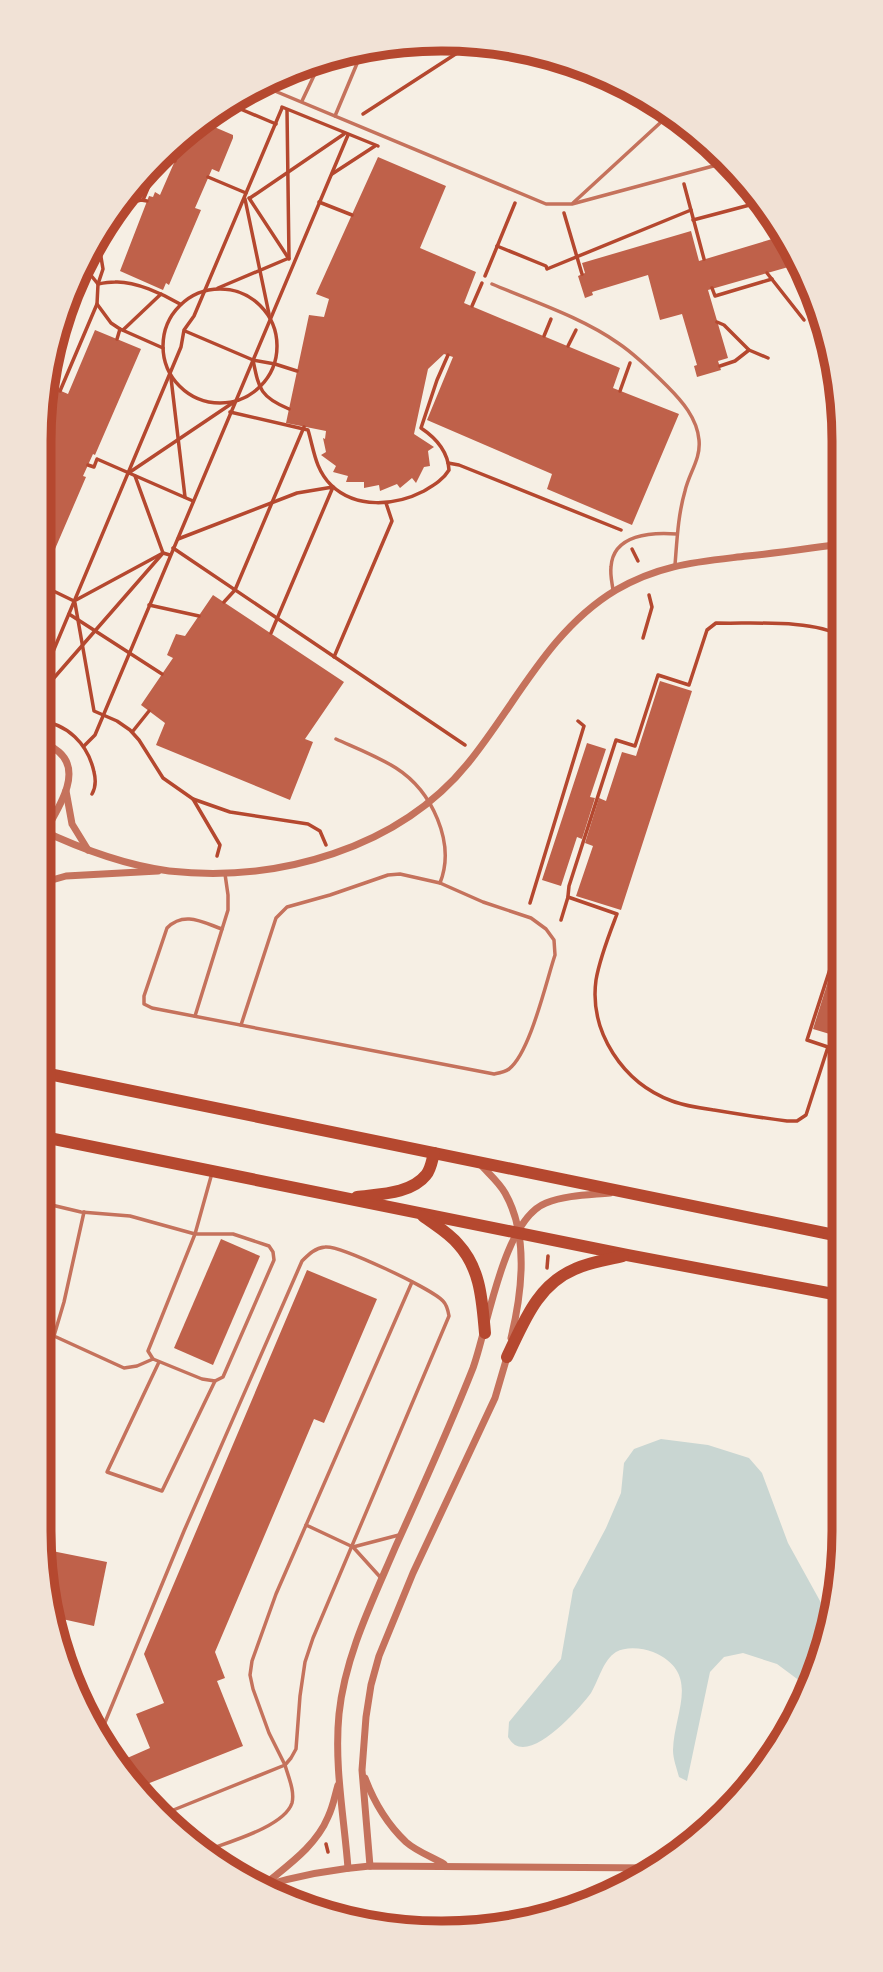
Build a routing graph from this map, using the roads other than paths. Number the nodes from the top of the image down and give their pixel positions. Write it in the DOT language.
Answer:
graph roads {
  1 [pos="359,60"];
  2 [pos="316,71"];
  3 [pos="272,89"];
  4 [pos="302,101"];
  5 [pos="335,116"];
  6 [pos="663,120"];
  7 [pos="718,165"];
  8 [pos="572,204"];
  9 [pos="492,284"];
  10 [pos="677,534"];
  11 [pos="832,545"];
  12 [pos="675,565"];
  13 [pos="613,592"];
  14 [pos="336,739"];
  15 [pos="51,747"];
  16 [pos="66,791"];
  17 [pos="429,803"];
  18 [pos="51,815"];
  19 [pos="51,835"];
  20 [pos="88,850"];
  21 [pos="167,870"];
  22 [pos="224,872"];
  23 [pos="51,881"];
  24 [pos="440,883"];
  25 [pos="222,929"];
  26 [pos="195,1016"];
  27 [pos="242,1025"];
  28 [pos="51,1075"];
  29 [pos="51,1139"];
  30 [pos="434,1153"];
  31 [pos="479,1162"];
  32 [pos="213,1171"];
  33 [pos="621,1191"];
  34 [pos="350,1199"];
  35 [pos="51,1205"];
  36 [pos="84,1212"];
  37 [pos="421,1213"];
  38 [pos="518,1233"];
  39 [pos="195,1234"];
  40 [pos="832,1235"];
  41 [pos="627,1255"];
  42 [pos="412,1282"];
  43 [pos="832,1294"];
  44 [pos="485,1333"];
  45 [pos="54,1336"];
  46 [pos="51,1346"];
  47 [pos="507,1357"];
  48 [pos="153,1359"];
  49 [pos="160,1362"];
  50 [pos="215,1381"];
  51 [pos="306,1525"];
  52 [pos="401,1534"];
  53 [pos="353,1547"];
  54 [pos="382,1578"];
  55 [pos="103,1726"];
  56 [pos="285,1765"];
  57 [pos="362,1770"];
  58 [pos="339,1780"];
  59 [pos="170,1811"];
  60 [pos="213,1848"];
  61 [pos="370,1866"];
  62 [pos="446,1866"];
  63 [pos="348,1868"];
  64 [pos="639,1868"];
  65 [pos="269,1881"];
  66 [pos="274,1883"];
  1 -- 5 [label="lane"];
  2 -- 4 [label="lane"];
  3 -- 4 [label="lane"];
  4 -- 5 [label="lane"];
  5 -- 8 [label="lane"];
  6 -- 8 [label="lane"];
  7 -- 8 [label="lane"];
  9 -- 10 [label="lane"];
  10 -- 12 [label="lane"];
  10 -- 13 [label="lane"];
  11 -- 12 [label="street"];
  12 -- 13 [label="street"];
  13 -- 17 [label="street"];
  14 -- 17 [label="lane"];
  15 -- 16 [label="street"];
  16 -- 18 [label="street"];
  16 -- 20 [label="street"];
  17 -- 22 [label="street"];
  17 -- 24 [label="lane"];
  19 -- 20 [label="street"];
  20 -- 21 [label="street"];
  21 -- 22 [label="street"];
  21 -- 23 [label="street"];
  22 -- 25 [label="lane"];
  24 -- 27 [label="lane"];
  24 -- 27 [label="lane"];
  25 -- 26 [label="lane"];
  25 -- 26 [label="lane"];
  26 -- 27 [label="lane"];
  28 -- 30 [label="highway"];
  29 -- 32 [label="highway"];
  30 -- 31 [label="highway"];
  30 -- 34 [label="highway"];
  31 -- 33 [label="highway"];
  31 -- 38 [label="street"];
  32 -- 34 [label="highway"];
  32 -- 39 [label="lane"];
  33 -- 38 [label="street"];
  33 -- 40 [label="highway"];
  34 -- 37 [label="highway"];
  35 -- 36 [label="lane"];
  36 -- 39 [label="lane"];
  36 -- 45 [label="lane"];
  37 -- 38 [label="highway"];
  37 -- 44 [label="highway"];
  38 -- 41 [label="highway"];
  38 -- 44 [label="street"];
  38 -- 47 [label="street"];
  39 -- 48 [label="lane"];
  39 -- 50 [label="lane"];
  41 -- 43 [label="highway"];
  41 -- 47 [label="highway"];
  42 -- 51 [label="lane"];
  42 -- 53 [label="lane"];
  42 -- 55 [label="lane"];
  44 -- 52 [label="street"];
  45 -- 46 [label="lane"];
  45 -- 48 [label="lane"];
  47 -- 57 [label="street"];
  48 -- 49 [label="lane"];
  49 -- 50 [label="lane"];
  49 -- 50 [label="lane"];
  51 -- 53 [label="lane"];
  51 -- 56 [label="lane"];
  52 -- 53 [label="lane"];
  52 -- 54 [label="street"];
  53 -- 54 [label="lane"];
  53 -- 56 [label="lane"];
  54 -- 58 [label="street"];
  56 -- 59 [label="lane"];
  56 -- 60 [label="lane"];
  57 -- 61 [label="street"];
  57 -- 62 [label="street"];
  58 -- 63 [label="street"];
  58 -- 65 [label="street"];
  61 -- 62 [label="street"];
  61 -- 63 [label="street"];
  62 -- 64 [label="street"];
  63 -- 66 [label="street"];
}
